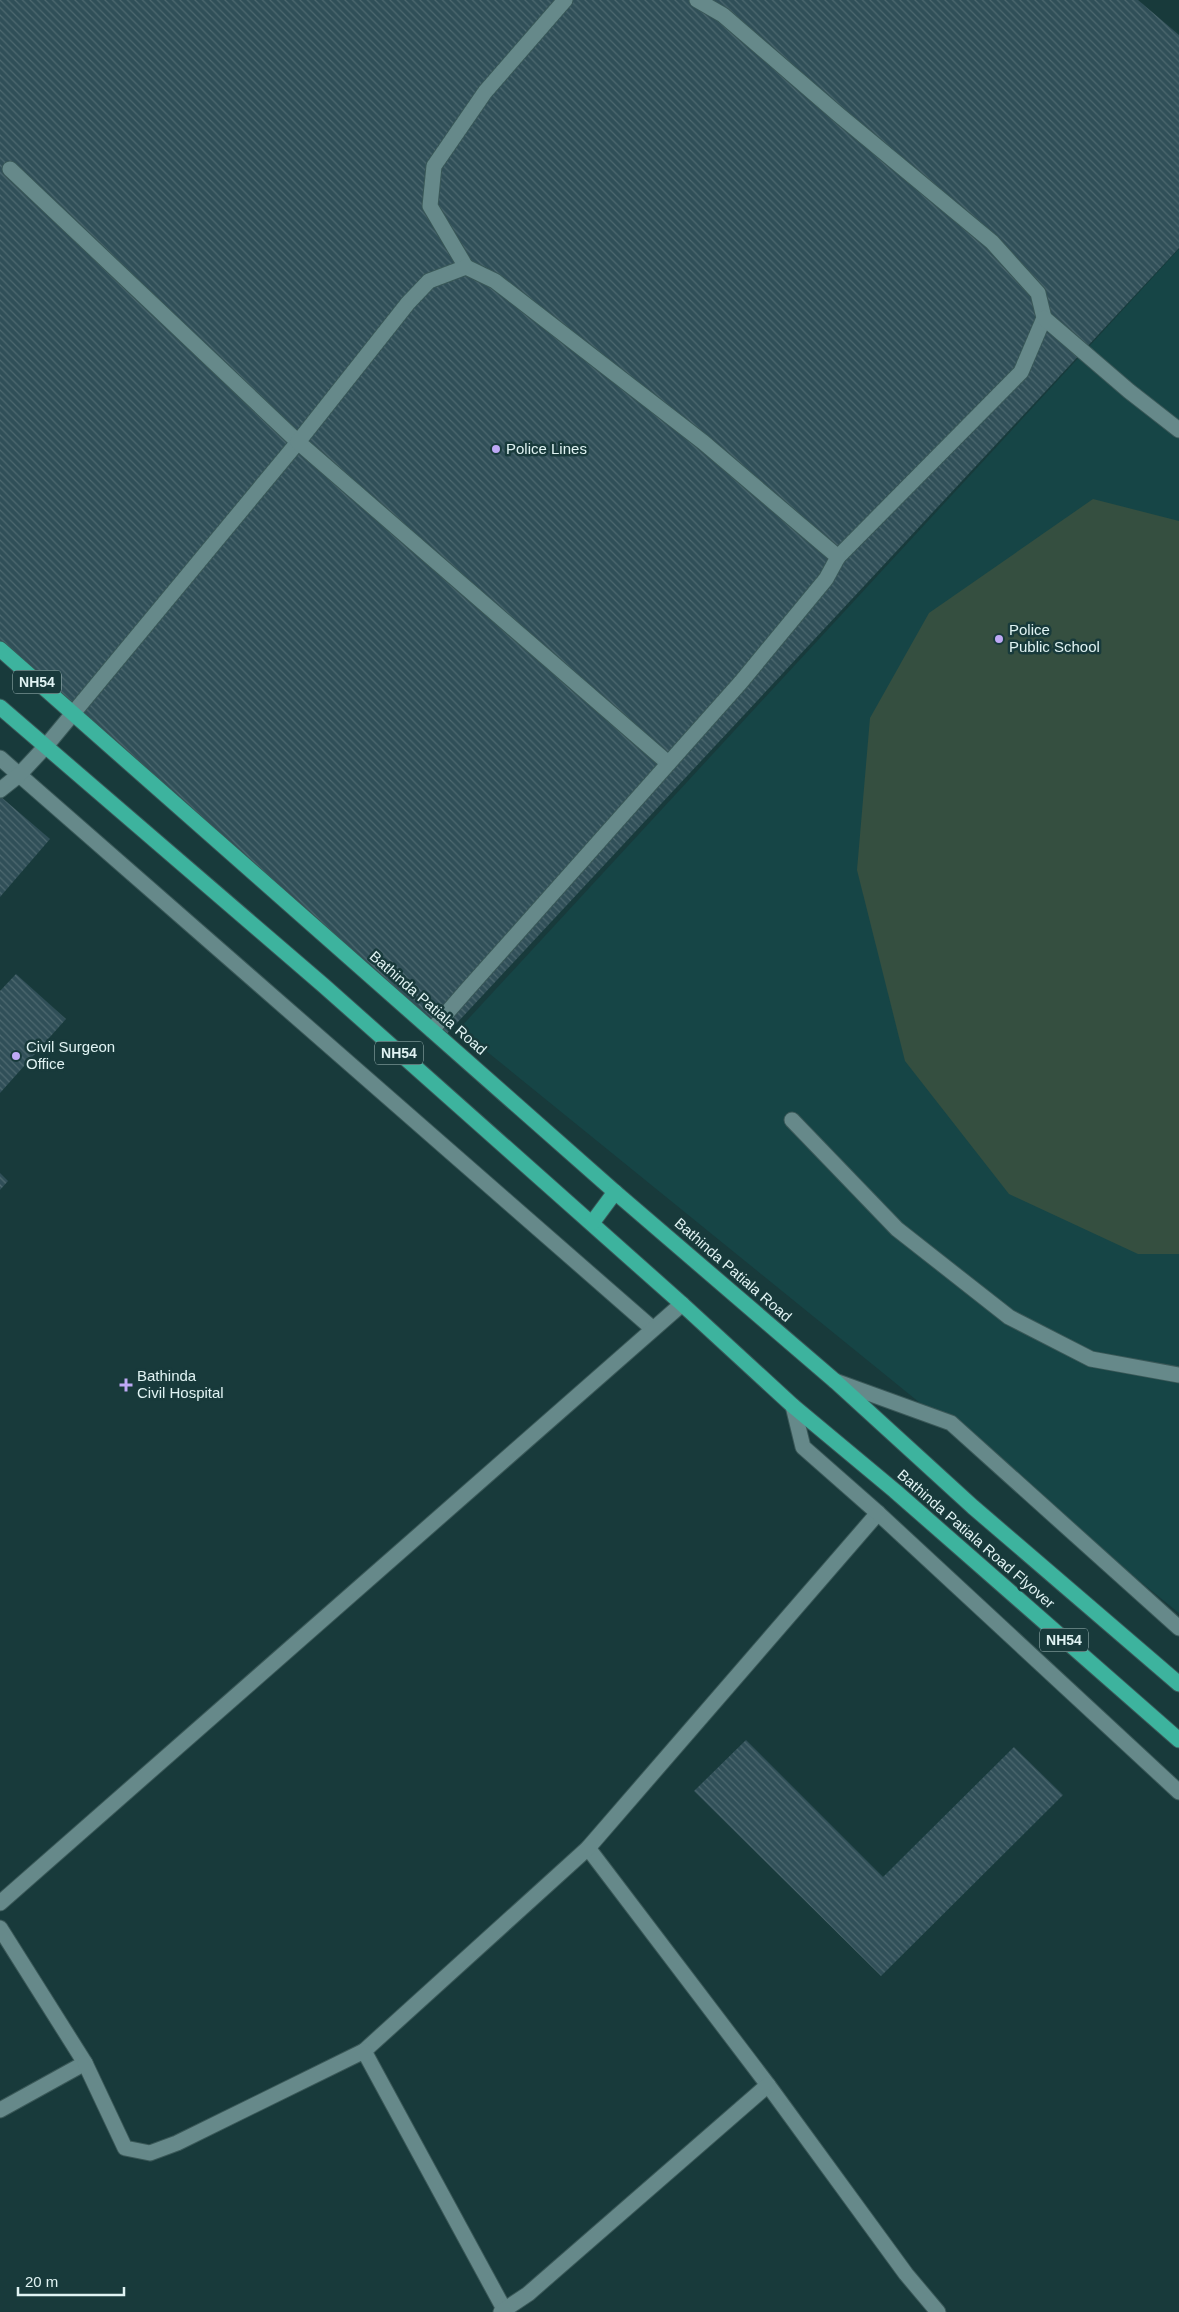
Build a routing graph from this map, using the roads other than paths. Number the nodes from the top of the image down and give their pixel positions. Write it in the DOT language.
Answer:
graph roads {
  1 [pos="565,0"];
  2 [pos="697,0"];
  3 [pos="10,169"];
  4 [pos="466,267"];
  5 [pos="1044,318"];
  6 [pos="1179,430"];
  7 [pos="298,442"];
  8 [pos="838,557"];
  9 [pos="0,649"];
  10 [pos="0,706"];
  11 [pos="74,715"];
  12 [pos="46,746"];
  13 [pos="0,758"];
  14 [pos="668,763"];
  15 [pos="19,775"];
  16 [pos="0,790"];
  17 [pos="432,1030"];
  18 [pos="792,1120"];
  19 [pos="615,1192"];
  20 [pos="592,1223"];
  21 [pos="682,1304"];
  22 [pos="652,1329"];
  23 [pos="1179,1375"];
  24 [pos="835,1380"];
  25 [pos="793,1406"];
  26 [pos="878,1513"];
  27 [pos="1179,1628"];
  28 [pos="1179,1684"];
  29 [pos="1179,1740"];
  30 [pos="1179,1792"];
  31 [pos="588,1848"];
  32 [pos="0,1903"];
  33 [pos="0,1928"];
  34 [pos="364,2051"];
  35 [pos="85,2063"];
  36 [pos="768,2085"];
  37 [pos="0,2110"];
  38 [pos="502,2311"];
  39 [pos="938,2312"];
  1 -- 4 [label="street"];
  2 -- 5 [label="street"];
  3 -- 7 [label="street"];
  4 -- 7 [label="street"];
  4 -- 8 [label="street"];
  5 -- 6 [label="street"];
  5 -- 8 [label="street"];
  7 -- 11 [label="street"];
  7 -- 14 [label="street"];
  8 -- 14 [label="street"];
  9 -- 11 [label="highway, Bathinda Patiala Road / NH54"];
  10 -- 12 [label="highway, NH54"];
  11 -- 12 [label="street"];
  11 -- 17 [label="highway, Bathinda Patiala Road / NH54"];
  12 -- 15 [label="street"];
  12 -- 20 [label="highway, NH54"];
  13 -- 15 [label="street"];
  14 -- 17 [label="street"];
  15 -- 16 [label="street"];
  15 -- 22 [label="street"];
  17 -- 19 [label="highway, Bathinda Patiala Road / NH54"];
  18 -- 23 [label="street"];
  19 -- 20 [label="highway"];
  19 -- 24 [label="highway, Bathinda Patiala Road / NH54"];
  20 -- 21 [label="highway, NH54"];
  21 -- 22 [label="street"];
  21 -- 25 [label="highway, NH54"];
  22 -- 32 [label="street"];
  24 -- 27 [label="street"];
  24 -- 28 [label="highway, Bathinda Patiala Road Flyover / NH54"];
  25 -- 26 [label="street"];
  25 -- 29 [label="highway, Bathinda Patiala Road Flyover / NH54"];
  26 -- 30 [label="street"];
  26 -- 31 [label="street"];
  31 -- 34 [label="street"];
  31 -- 36 [label="street"];
  33 -- 35 [label="street"];
  34 -- 35 [label="street"];
  34 -- 38 [label="street"];
  35 -- 37 [label="street"];
  36 -- 38 [label="street"];
  36 -- 39 [label="street"];
}
